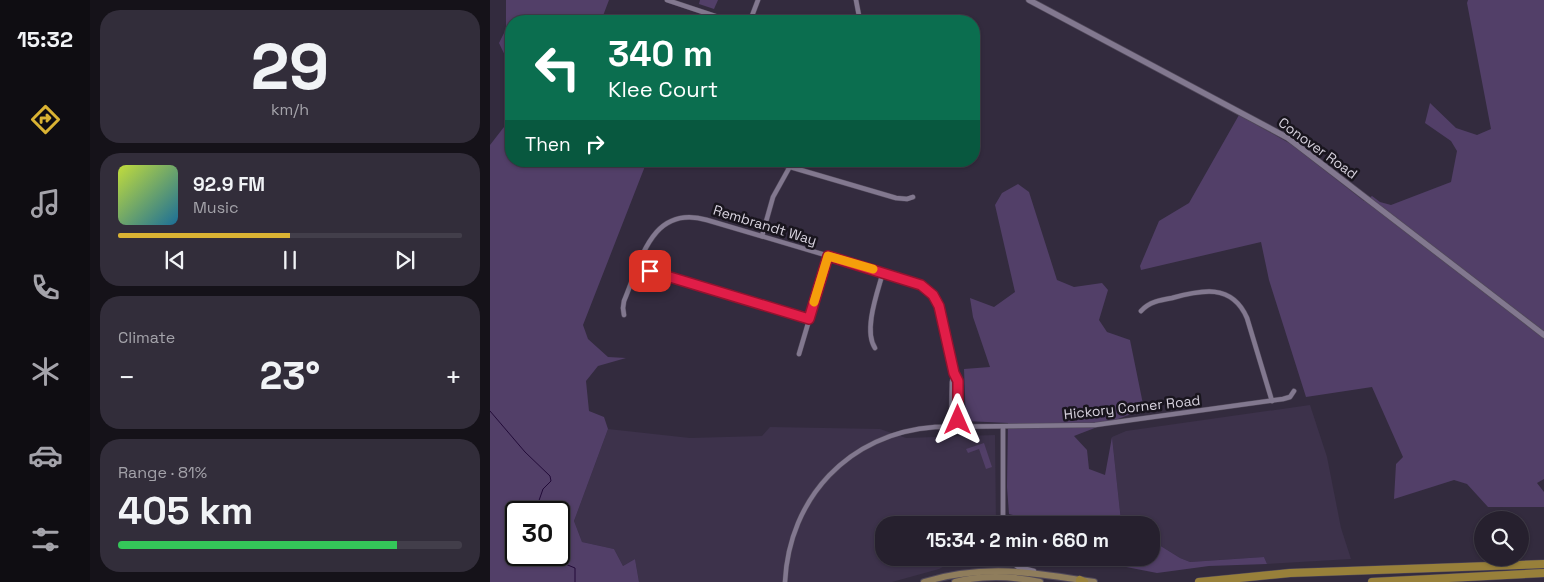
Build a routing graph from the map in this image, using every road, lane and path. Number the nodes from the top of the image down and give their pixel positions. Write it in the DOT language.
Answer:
graph roads {
  1 [pos="667,0"];
  2 [pos="758,0"];
  3 [pos="856,0"];
  4 [pos="1029,0"];
  5 [pos="712,15"];
  6 [pos="752,15"];
  7 [pos="859,15"];
  8 [pos="791,167"];
  9 [pos="913,197"];
  10 [pos="762,236"];
  11 [pos="828,256"];
  12 [pos="638,268"];
  13 [pos="883,272"];
  14 [pos="1141,311"];
  15 [pos="624,315"];
  16 [pos="809,319"];
  17 [pos="1544,336"];
  18 [pos="875,348"];
  19 [pos="799,354"];
  20 [pos="954,373"];
  21 [pos="1294,391"];
  22 [pos="1272,401"];
  23 [pos="951,427"];
  24 [pos="958,427"];
  25 [pos="1003,427"];
  26 [pos="1003,516"];
  27 [pos="1544,564"];
  28 [pos="1017,566"];
  29 [pos="1411,568"];
  30 [pos="1544,573"];
  31 [pos="1042,574"];
  32 [pos="1412,580"];
  33 [pos="1082,581"];
  34 [pos="785,582"];
  35 [pos="924,582"];
  36 [pos="955,582"];
  37 [pos="1040,582"];
  38 [pos="1094,582"];
  39 [pos="1199,582"];
  40 [pos="1372,582"];
  1 -- 5 [label="street"];
  2 -- 6 [label="street"];
  3 -- 7 [label="street"];
  4 -- 17 [label="street, Conover Road"];
  8 -- 9 [label="street"];
  8 -- 10 [label="street"];
  10 -- 11 [label="street, Rembrandt Way"];
  10 -- 12 [label="street, Rembrandt Way"];
  11 -- 13 [label="street, Rembrandt Way"];
  11 -- 16 [label="street"];
  12 -- 15 [label="street, Rembrandt Way"];
  12 -- 16 [label="street"];
  13 -- 18 [label="street"];
  13 -- 20 [label="street, Rembrandt Way"];
  14 -- 22 [label="street"];
  16 -- 19 [label="street"];
  20 -- 23 [label="street, Rembrandt Way"];
  20 -- 24 [label="street, Rembrandt Way"];
  21 -- 22 [label="street, Hickory Corner Road"];
  22 -- 25 [label="street, Hickory Corner Road"];
  23 -- 24 [label="street, Hickory Corner Road"];
  23 -- 34 [label="street, Hickory Corner Road"];
  24 -- 25 [label="street, Hickory Corner Road"];
  25 -- 26 [label="street"];
  27 -- 29 [label="highway"];
  28 -- 31 [label="street"];
  29 -- 32 [label="street"];
  29 -- 39 [label="highway"];
  30 -- 32 [label="highway"];
  31 -- 33 [label="main road"];
  31 -- 35 [label="main road"];
  32 -- 40 [label="highway"];
  33 -- 38 [label="main road"];
  36 -- 37 [label="main road"];
}
